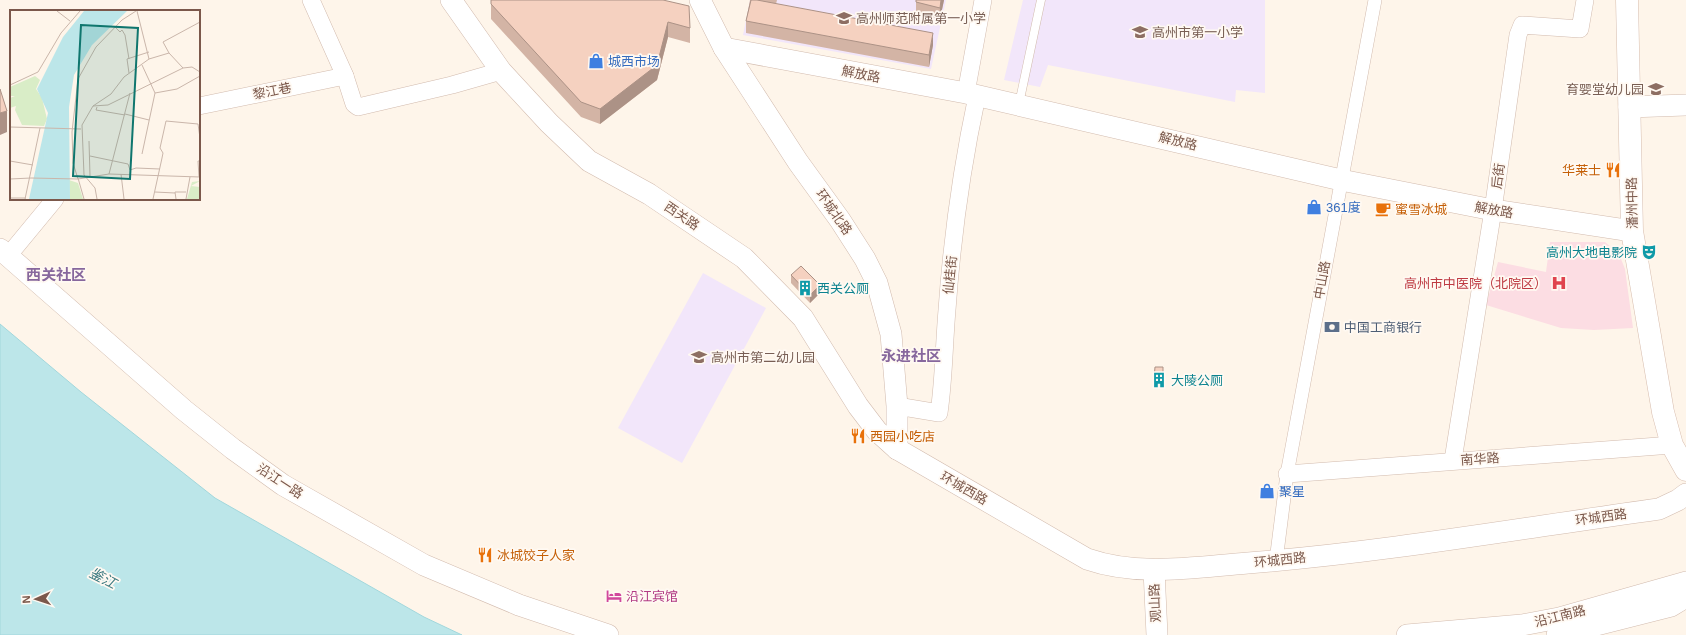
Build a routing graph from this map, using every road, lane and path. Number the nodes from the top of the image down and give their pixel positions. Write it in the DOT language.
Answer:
graph roads {
  1 [pos="311,0"];
  2 [pos="451,0"];
  3 [pos="700,0"];
  4 [pos="984,0"];
  5 [pos="1041,0"];
  6 [pos="1375,0"];
  7 [pos="1585,0"];
  8 [pos="1627,0"];
  9 [pos="724,48"];
  10 [pos="501,71"];
  11 [pos="345,76"];
  12 [pos="972,95"];
  13 [pos="1019,105"];
  14 [pos="1686,105"];
  15 [pos="200,106"];
  16 [pos="1629,107"];
  17 [pos="1341,180"];
  18 [pos="55,200"];
  19 [pos="1493,210"];
  20 [pos="1632,231"];
  21 [pos="4,252"];
  22 [pos="897,406"];
  23 [pos="1672,446"];
  24 [pos="897,449"];
  25 [pos="1453,460"];
  26 [pos="1686,470"];
  27 [pos="1288,474"];
  28 [pos="1686,494"];
  29 [pos="1276,561"];
  30 [pos="1154,570"];
  31 [pos="1686,582"];
  32 [pos="1686,597"];
  33 [pos="608,635"];
  34 [pos="1157,635"];
  35 [pos="1406,635"];
  36 [pos="1557,635"];
  1 -- 11 [label="street"];
  2 -- 10 [label="street, 西关路"];
  3 -- 9 [label="street, 环城北路"];
  4 -- 12 [label="street, 仙桂街"];
  5 -- 13 [label="lane"];
  6 -- 17 [label="street, 中山路"];
  7 -- 19 [label="street, 后街"];
  8 -- 16 [label="main road, 潘州中路"];
  9 -- 12 [label="street, 解放路"];
  9 -- 22 [label="street, 环城北路"];
  10 -- 11 [label="street"];
  10 -- 24 [label="street, 西关路"];
  11 -- 15 [label="street, 黎江巷"];
  12 -- 13 [label="street, 解放路"];
  12 -- 22 [label="street, 仙桂街"];
  13 -- 17 [label="street, 解放路"];
  14 -- 16 [label="street"];
  16 -- 20 [label="main road, 潘州中路"];
  17 -- 19 [label="street, 解放路"];
  17 -- 27 [label="street, 中山路"];
  18 -- 21 [label="street"];
  19 -- 20 [label="street, 解放路"];
  19 -- 25 [label="street, 后街"];
  20 -- 23 [label="main road, 潘州中路"];
  21 -- 33 [label="street, 沿江一路"];
  22 -- 24 [label="street, 环城北路"];
  23 -- 25 [label="street, 南华路"];
  23 -- 26 [label="main road, 潘州中路"];
  24 -- 30 [label="street, 环城西路"];
  25 -- 27 [label="street, 南华路"];
  27 -- 29 [label="street, 中山路"];
  28 -- 29 [label="street, 环城西路"];
  29 -- 30 [label="street, 环城西路"];
  30 -- 34 [label="street, 观山路"];
  31 -- 35 [label="street, 沿江南路"];
  32 -- 36 [label="street, 沿江南路"];
}
